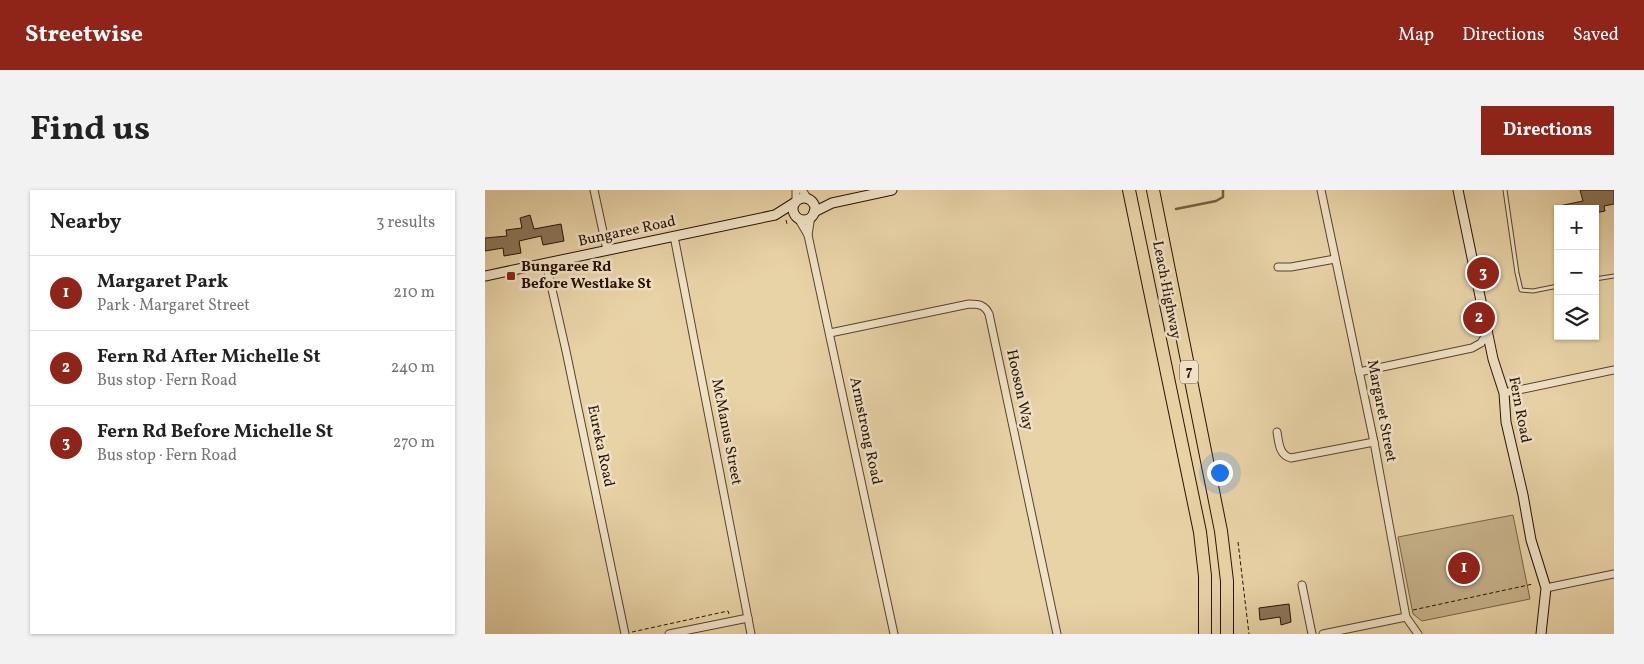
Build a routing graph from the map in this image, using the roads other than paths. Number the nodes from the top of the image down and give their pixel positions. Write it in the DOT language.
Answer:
graph roads {
  1 [pos="594,190"];
  2 [pos="796,190"];
  3 [pos="802,190"];
  4 [pos="892,190"];
  5 [pos="1129,190"];
  6 [pos="1153,190"];
  7 [pos="1321,190"];
  8 [pos="1458,190"];
  9 [pos="1505,190"];
  10 [pos="810,200"];
  11 [pos="795,202"];
  12 [pos="832,203"];
  13 [pos="812,214"];
  14 [pos="775,215"];
  15 [pos="797,217"];
  16 [pos="808,235"];
  17 [pos="674,236"];
  18 [pos="607,250"];
  19 [pos="1335,259"];
  20 [pos="545,263"];
  21 [pos="1278,267"];
  22 [pos="485,276"];
  23 [pos="1614,276"];
  24 [pos="1599,278"];
  25 [pos="1554,287"];
  26 [pos="1488,332"];
  27 [pos="830,333"];
  28 [pos="1614,370"];
  29 [pos="1359,372"];
  30 [pos="1504,393"];
  31 [pos="1277,432"];
  32 [pos="1374,442"];
  33 [pos="1614,574"];
  34 [pos="1302,585"];
  35 [pos="1546,588"];
  36 [pos="1226,590"];
  37 [pos="1405,614"];
  38 [pos="748,618"];
  39 [pos="625,634"];
  40 [pos="669,634"];
  41 [pos="751,634"];
  42 [pos="894,634"];
  43 [pos="1057,634"];
  44 [pos="1205,634"];
  45 [pos="1221,634"];
  46 [pos="1227,634"];
  47 [pos="1312,634"];
  48 [pos="1323,634"];
  49 [pos="1417,634"];
  50 [pos="1541,634"];
  1 -- 18 [label="street"];
  2 -- 11 [label="street"];
  3 -- 10 [label="street"];
  4 -- 12 [label="street"];
  5 -- 44 [label="highway, Leach Highway / 7"];
  6 -- 36 [label="highway, Leach Highway / 7"];
  7 -- 19 [label="street, Margaret Street"];
  8 -- 26 [label="street, Fern Road"];
  9 -- 25 [label="lane"];
  10 -- 11 [label="street"];
  10 -- 12 [label="street"];
  10 -- 13 [label="street"];
  11 -- 14 [label="street, Bungaree Road"];
  11 -- 15 [label="street"];
  12 -- 13 [label="street"];
  13 -- 15 [label="street"];
  13 -- 16 [label="street, Armstrong Road"];
  14 -- 15 [label="street, Bungaree Road"];
  14 -- 17 [label="street, Bungaree Road"];
  15 -- 16 [label="street, Armstrong Road"];
  16 -- 27 [label="street, Armstrong Road"];
  17 -- 18 [label="street, Bungaree Road"];
  17 -- 38 [label="street, McManus Street"];
  18 -- 20 [label="street, Bungaree Road"];
  19 -- 21 [label="street"];
  19 -- 29 [label="street, Margaret Street"];
  20 -- 22 [label="street, Bungaree Road"];
  20 -- 39 [label="street, Eureka Road"];
  23 -- 24 [label="lane"];
  26 -- 29 [label="street"];
  26 -- 30 [label="street, Fern Road"];
  27 -- 42 [label="street, Armstrong Road"];
  27 -- 43 [label="street, Hooson Way"];
  28 -- 30 [label="street"];
  29 -- 32 [label="street, Margaret Street"];
  30 -- 35 [label="street, Fern Road"];
  31 -- 32 [label="street"];
  32 -- 37 [label="street, Margaret Street"];
  33 -- 35 [label="street"];
  34 -- 47 [label="street"];
  35 -- 50 [label="street, Fern Road"];
  36 -- 45 [label="highway"];
  36 -- 46 [label="highway, Leach Highway / 7"];
  37 -- 48 [label="street"];
  37 -- 49 [label="street, Margaret Street"];
  38 -- 40 [label="street"];
  38 -- 41 [label="street, McManus Street"];
}
